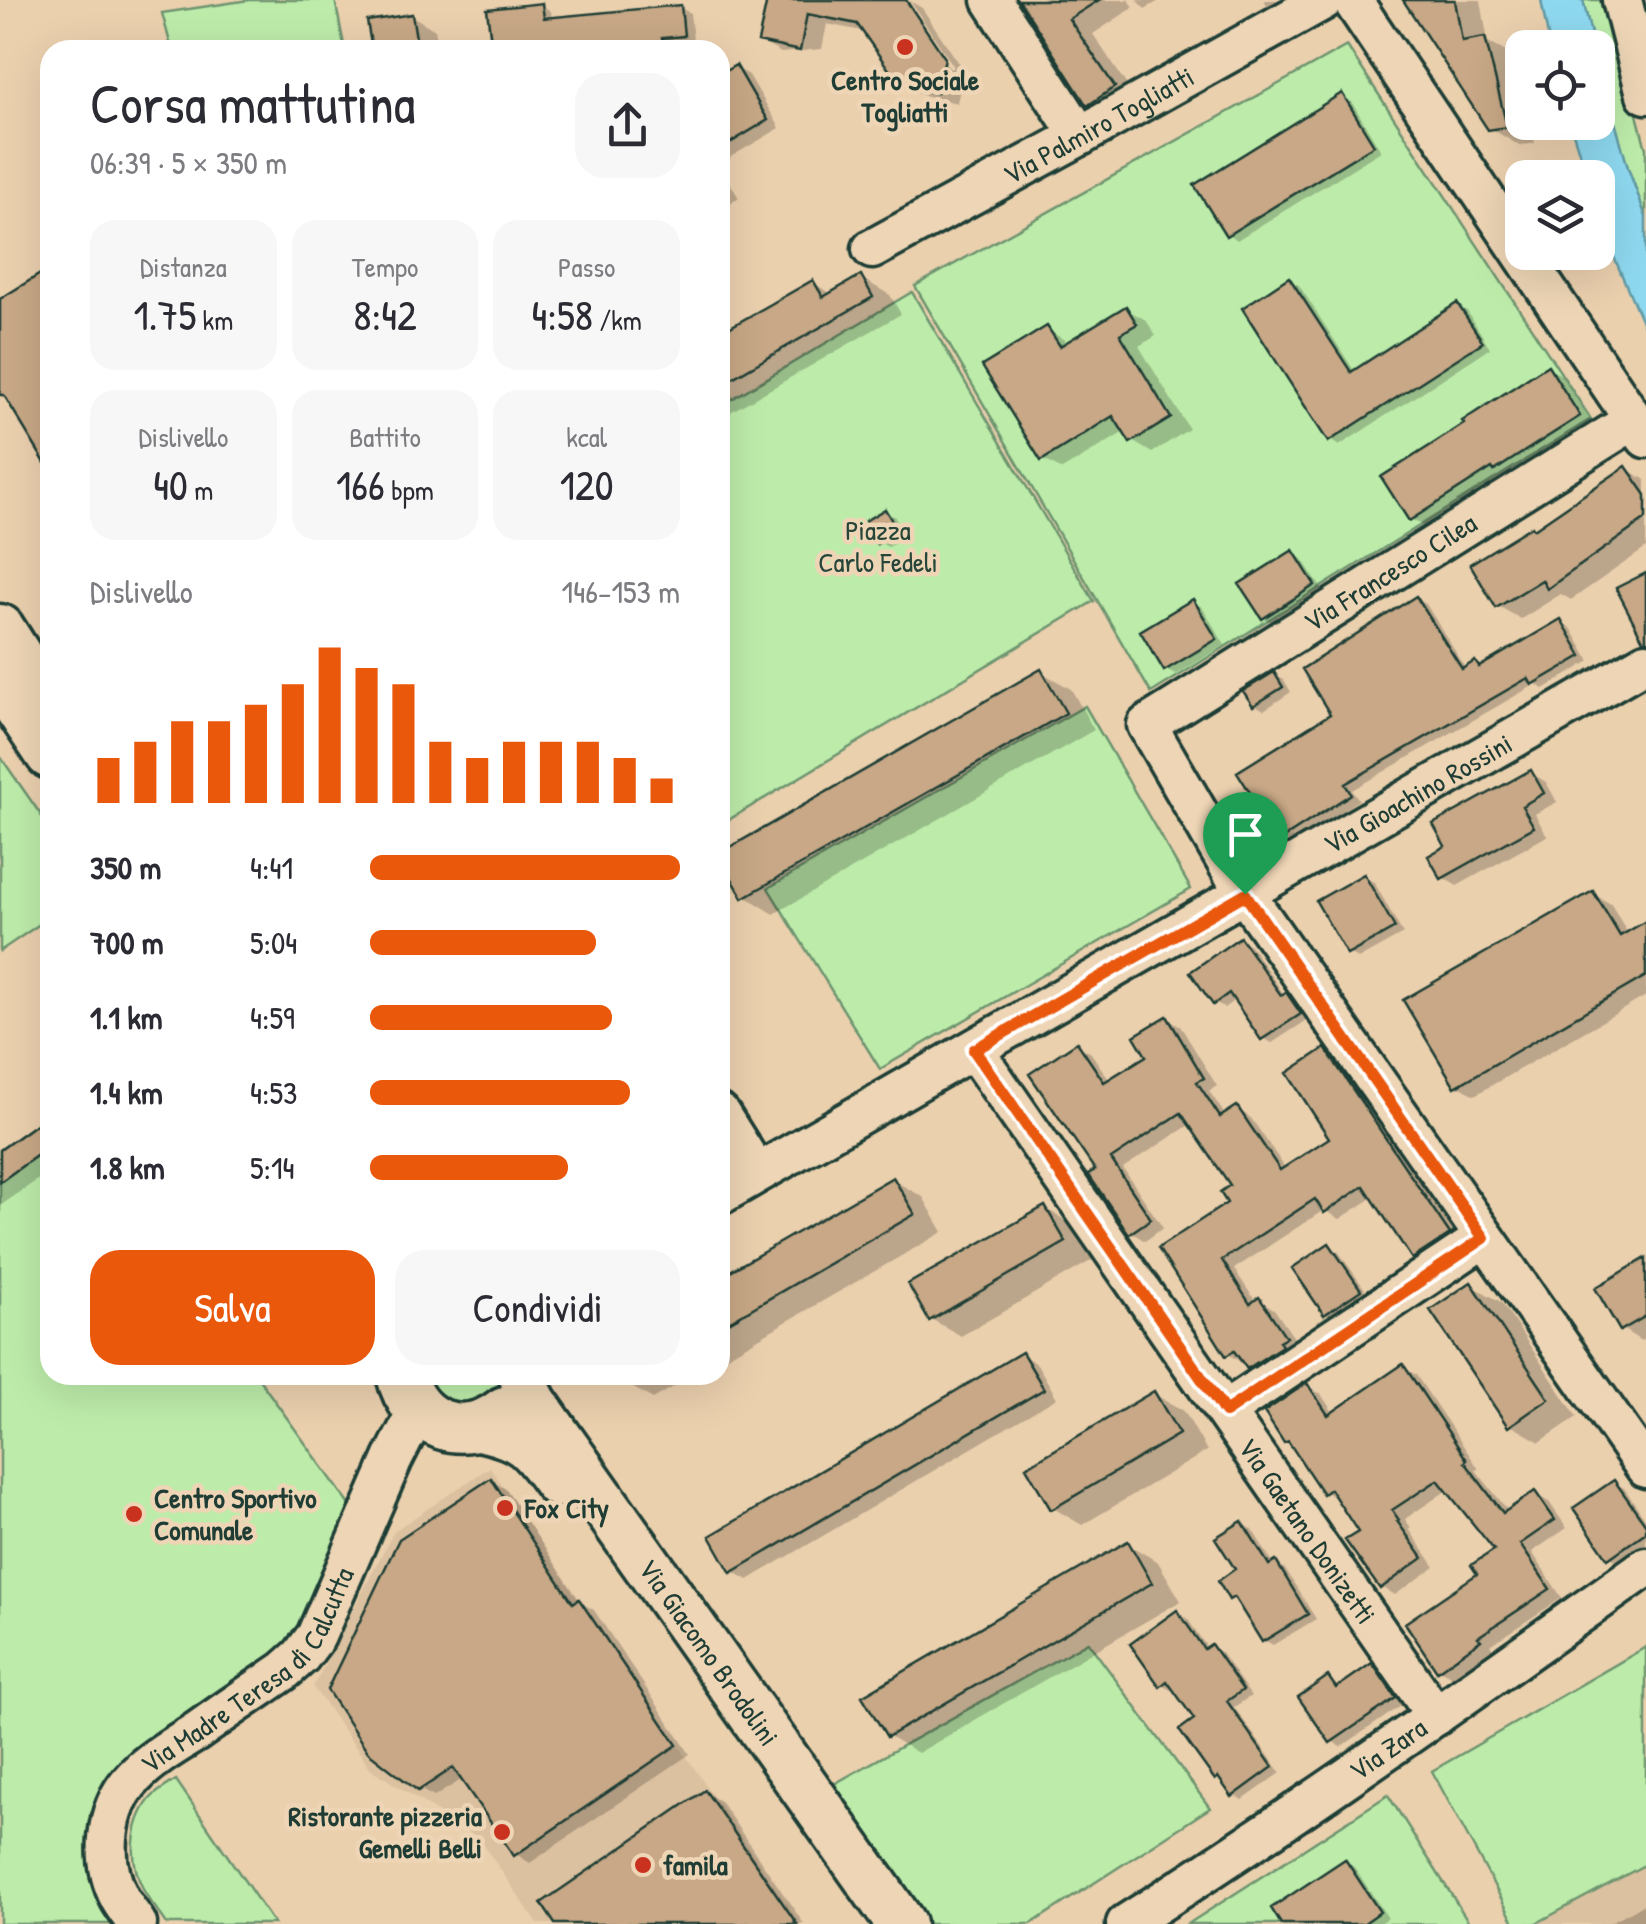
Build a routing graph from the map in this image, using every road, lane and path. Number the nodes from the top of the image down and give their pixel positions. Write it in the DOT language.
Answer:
graph roads {
  1 [pos="992,0"];
  2 [pos="1324,0"];
  3 [pos="1352,0"];
  4 [pos="1622,0"];
  5 [pos="1645,89"];
  6 [pos="1080,136"];
  7 [pos="872,249"];
  8 [pos="1640,429"];
  9 [pos="0,629"];
  10 [pos="1646,662"];
  11 [pos="0,680"];
  12 [pos="40,692"];
  13 [pos="40,739"];
  14 [pos="1245,894"];
  15 [pos="974,1050"];
  16 [pos="730,1130"];
  17 [pos="757,1173"];
  18 [pos="730,1189"];
  19 [pos="1484,1238"];
  20 [pos="520,1385"];
  21 [pos="526,1385"];
  22 [pos="410,1392"];
  23 [pos="1225,1412"];
  24 [pos="478,1426"];
  25 [pos="1646,1468"];
  26 [pos="1646,1566"];
  27 [pos="1436,1716"];
  28 [pos="137,1924"];
  29 [pos="870,1924"];
  30 [pos="901,1924"];
  31 [pos="1126,1924"];
  1 -- 6 [label="street"];
  2 -- 6 [label="street, Via Palmiro Togliatti"];
  3 -- 8 [label="street"];
  4 -- 5 [label="street"];
  6 -- 7 [label="street, Via Palmiro Togliatti"];
  8 -- 14 [label="street, Via Francesco Cilea"];
  9 -- 12 [label="main road"];
  10 -- 14 [label="street, Via Gioachino Rossini"];
  11 -- 13 [label="main road"];
  14 -- 15 [label="street, Via Gioachino Rossini"];
  14 -- 19 [label="street"];
  15 -- 17 [label="street, Via Gioachino Rossini"];
  15 -- 23 [label="street, Via Gaetano Donizetti"];
  16 -- 17 [label="street"];
  17 -- 18 [label="street, Via Gioachino Rossini"];
  19 -- 23 [label="street"];
  19 -- 25 [label="street"];
  20 -- 24 [label="main road"];
  21 -- 30 [label="main road, Via Giacomo Brodolini"];
  22 -- 24 [label="main road, Via Giacomo Brodolini"];
  22 -- 28 [label="street, Via Madre Teresa di Calcutta"];
  23 -- 27 [label="street, Via Gaetano Donizetti"];
  24 -- 29 [label="main road, Via Giacomo Brodolini"];
  26 -- 27 [label="street, Via Zara"];
  27 -- 31 [label="street, Via Zara"];
}
